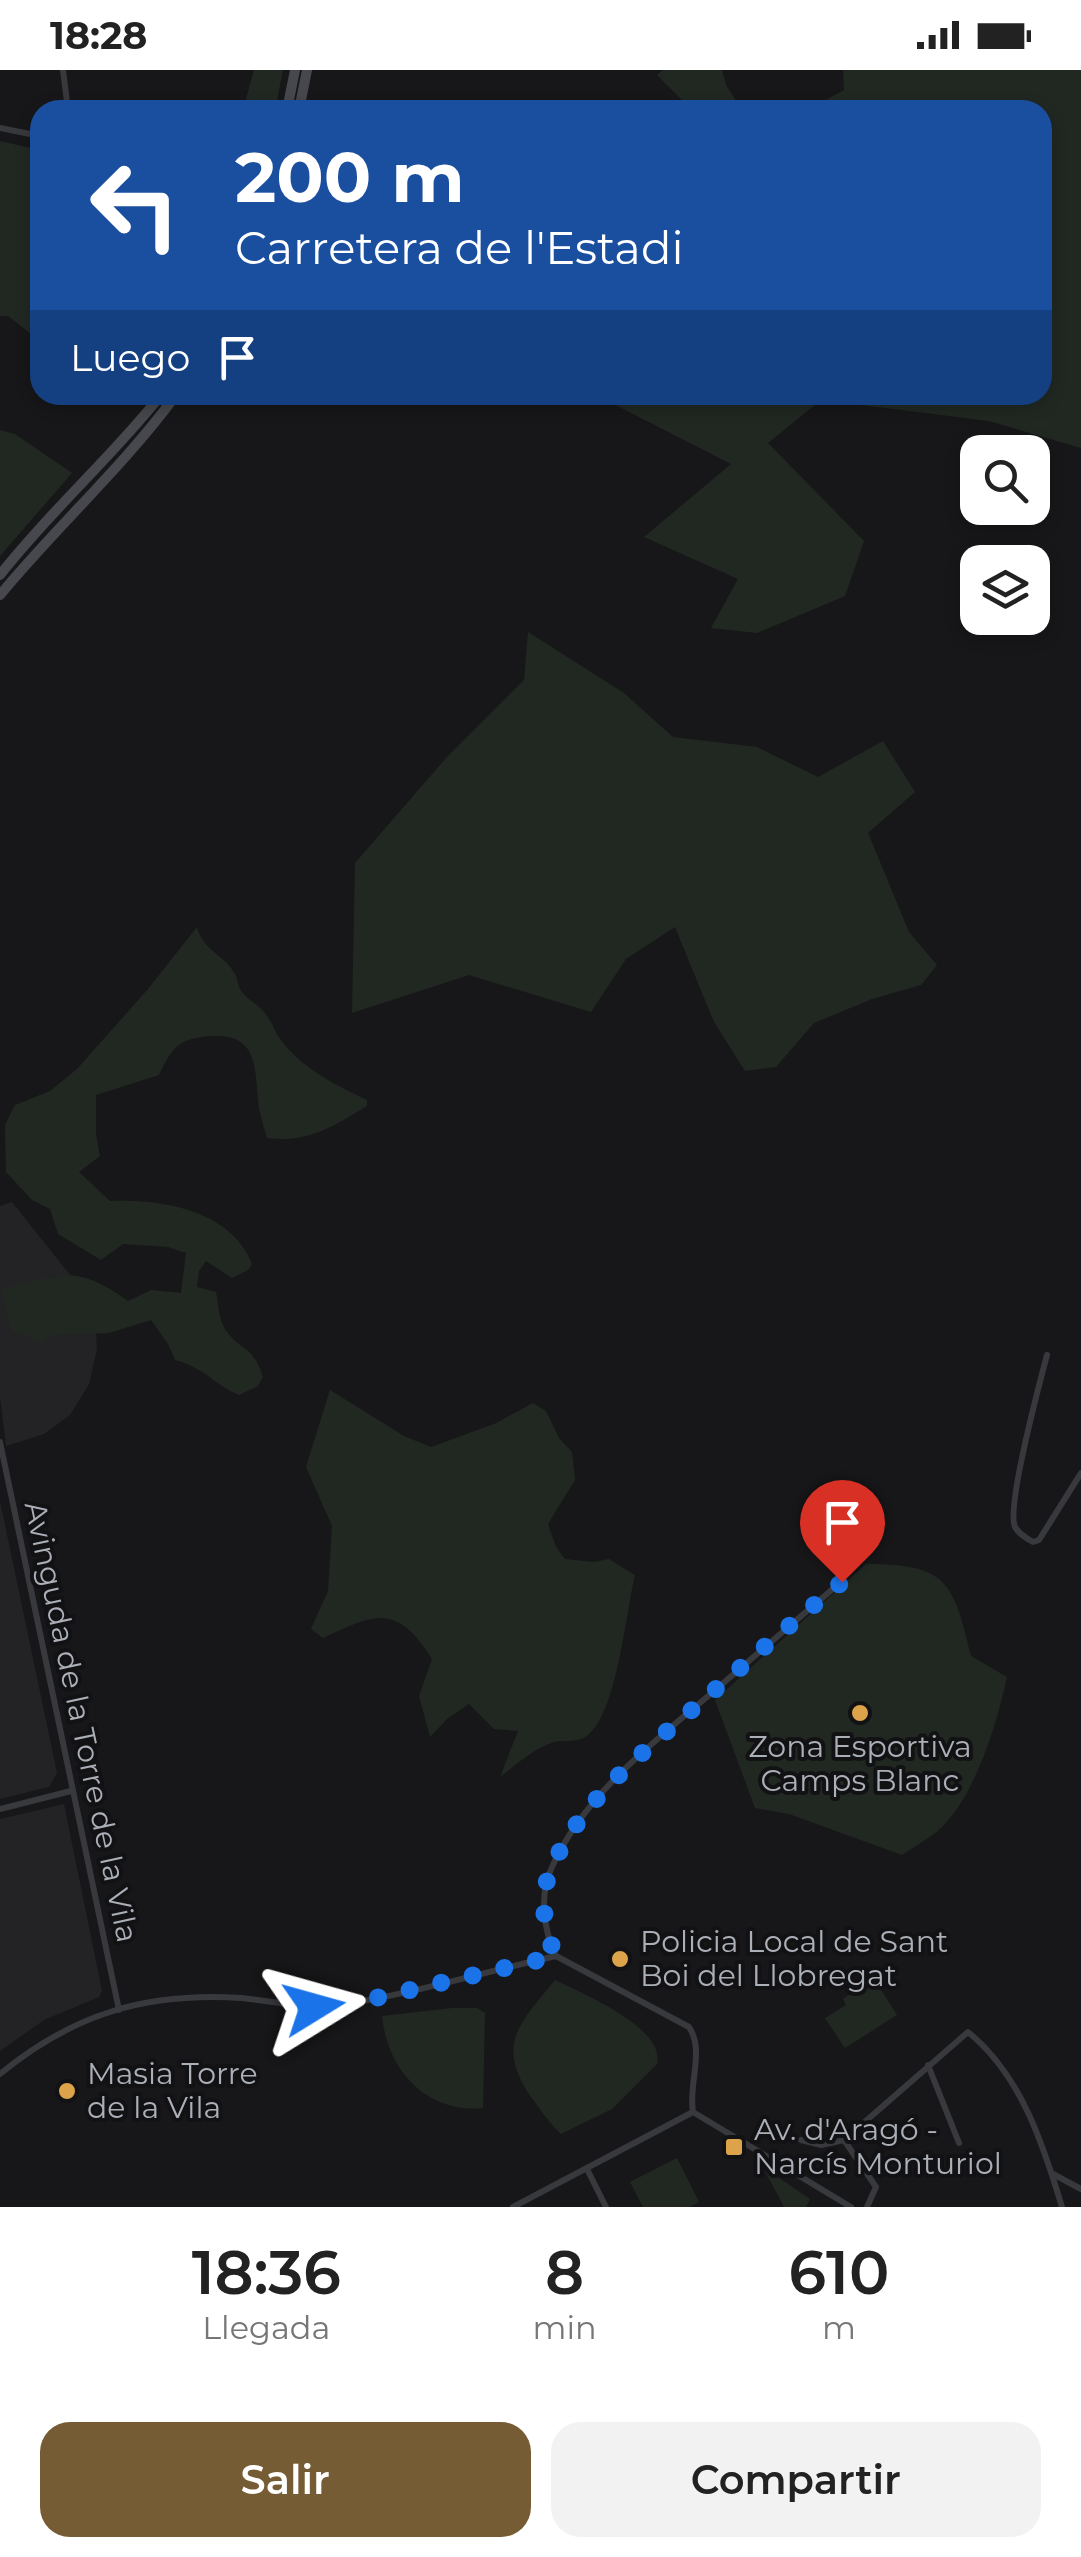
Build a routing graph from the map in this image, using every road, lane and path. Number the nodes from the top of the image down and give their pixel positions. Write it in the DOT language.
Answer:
graph roads {
  1 [pos="63,70"];
  2 [pos="295,70"];
  3 [pos="306,70"];
  4 [pos="67,100"];
  5 [pos="289,100"];
  6 [pos="300,100"];
  7 [pos="0,128"];
  8 [pos="30,134"];
  9 [pos="153,405"];
  10 [pos="168,405"];
  11 [pos="2,572"];
  12 [pos="0,595"];
  13 [pos="1047,1355"];
  14 [pos="0,1442"];
  15 [pos="1081,1474"];
  16 [pos="842,1582"];
  17 [pos="71,1790"];
  18 [pos="0,1809"];
  19 [pos="556,1956"];
  20 [pos="118,2010"];
  21 [pos="928,2066"];
  22 [pos="0,2074"];
  23 [pos="694,2112"];
  24 [pos="801,2140"];
  25 [pos="844,2140"];
  26 [pos="959,2143"];
  27 [pos="587,2169"];
  28 [pos="1052,2174"];
  29 [pos="1081,2189"];
  30 [pos="840,2200"];
  31 [pos="513,2207"];
  32 [pos="606,2207"];
  33 [pos="828,2207"];
  34 [pos="851,2207"];
  35 [pos="866,2207"];
  36 [pos="1062,2207"];
  1 -- 4 [label="street"];
  2 -- 5 [label="street"];
  3 -- 6 [label="street"];
  7 -- 8 [label="street"];
  9 -- 11 [label="street"];
  10 -- 12 [label="street"];
  13 -- 15 [label="street"];
  14 -- 17 [label="street, Avinguda de la Torre de la Vila"];
  16 -- 19 [label="street"];
  17 -- 18 [label="street"];
  17 -- 20 [label="street, Avinguda de la Torre de la Vila"];
  19 -- 20 [label="street"];
  19 -- 23 [label="street"];
  20 -- 22 [label="street"];
  21 -- 25 [label="street"];
  21 -- 26 [label="street"];
  21 -- 28 [label="street"];
  23 -- 27 [label="street"];
  23 -- 30 [label="street"];
  24 -- 25 [label="street"];
  25 -- 35 [label="street"];
  27 -- 31 [label="street"];
  27 -- 32 [label="street"];
  28 -- 29 [label="street"];
  28 -- 36 [label="street"];
  30 -- 33 [label="street"];
  30 -- 34 [label="street"];
}
